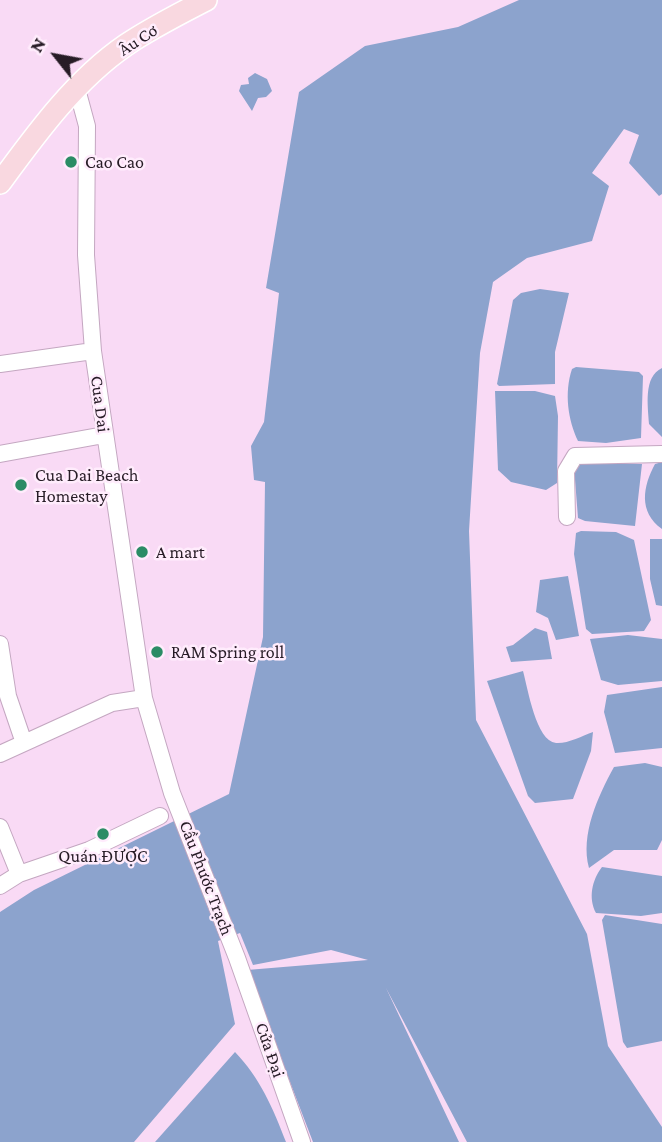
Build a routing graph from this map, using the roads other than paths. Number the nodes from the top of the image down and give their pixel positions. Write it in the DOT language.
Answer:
graph roads {
  1 [pos="206,0"];
  2 [pos="77,89"];
  3 [pos="0,183"];
  4 [pos="93,351"];
  5 [pos="0,364"];
  6 [pos="104,435"];
  7 [pos="0,454"];
  8 [pos="662,454"];
  9 [pos="567,517"];
  10 [pos="0,643"];
  11 [pos="144,698"];
  12 [pos="24,743"];
  13 [pos="0,754"];
  14 [pos="174,797"];
  15 [pos="160,816"];
  16 [pos="0,827"];
  17 [pos="19,874"];
  18 [pos="0,886"];
  19 [pos="237,958"];
  20 [pos="302,1142"];
  1 -- 2 [label="main road, Âu Cơ"];
  2 -- 3 [label="main road, Âu Cơ"];
  2 -- 4 [label="street, Cua Dai"];
  4 -- 5 [label="street"];
  4 -- 6 [label="street, Cua Dai"];
  6 -- 7 [label="street"];
  6 -- 11 [label="street, Cua Dai"];
  8 -- 9 [label="street"];
  10 -- 12 [label="street"];
  11 -- 12 [label="street"];
  11 -- 14 [label="street, Cua Dai"];
  12 -- 13 [label="street"];
  14 -- 19 [label="street, Cầu Phước Trạch"];
  15 -- 17 [label="street"];
  16 -- 17 [label="street"];
  17 -- 18 [label="street"];
  19 -- 20 [label="street, Cửa Đại"];
}
